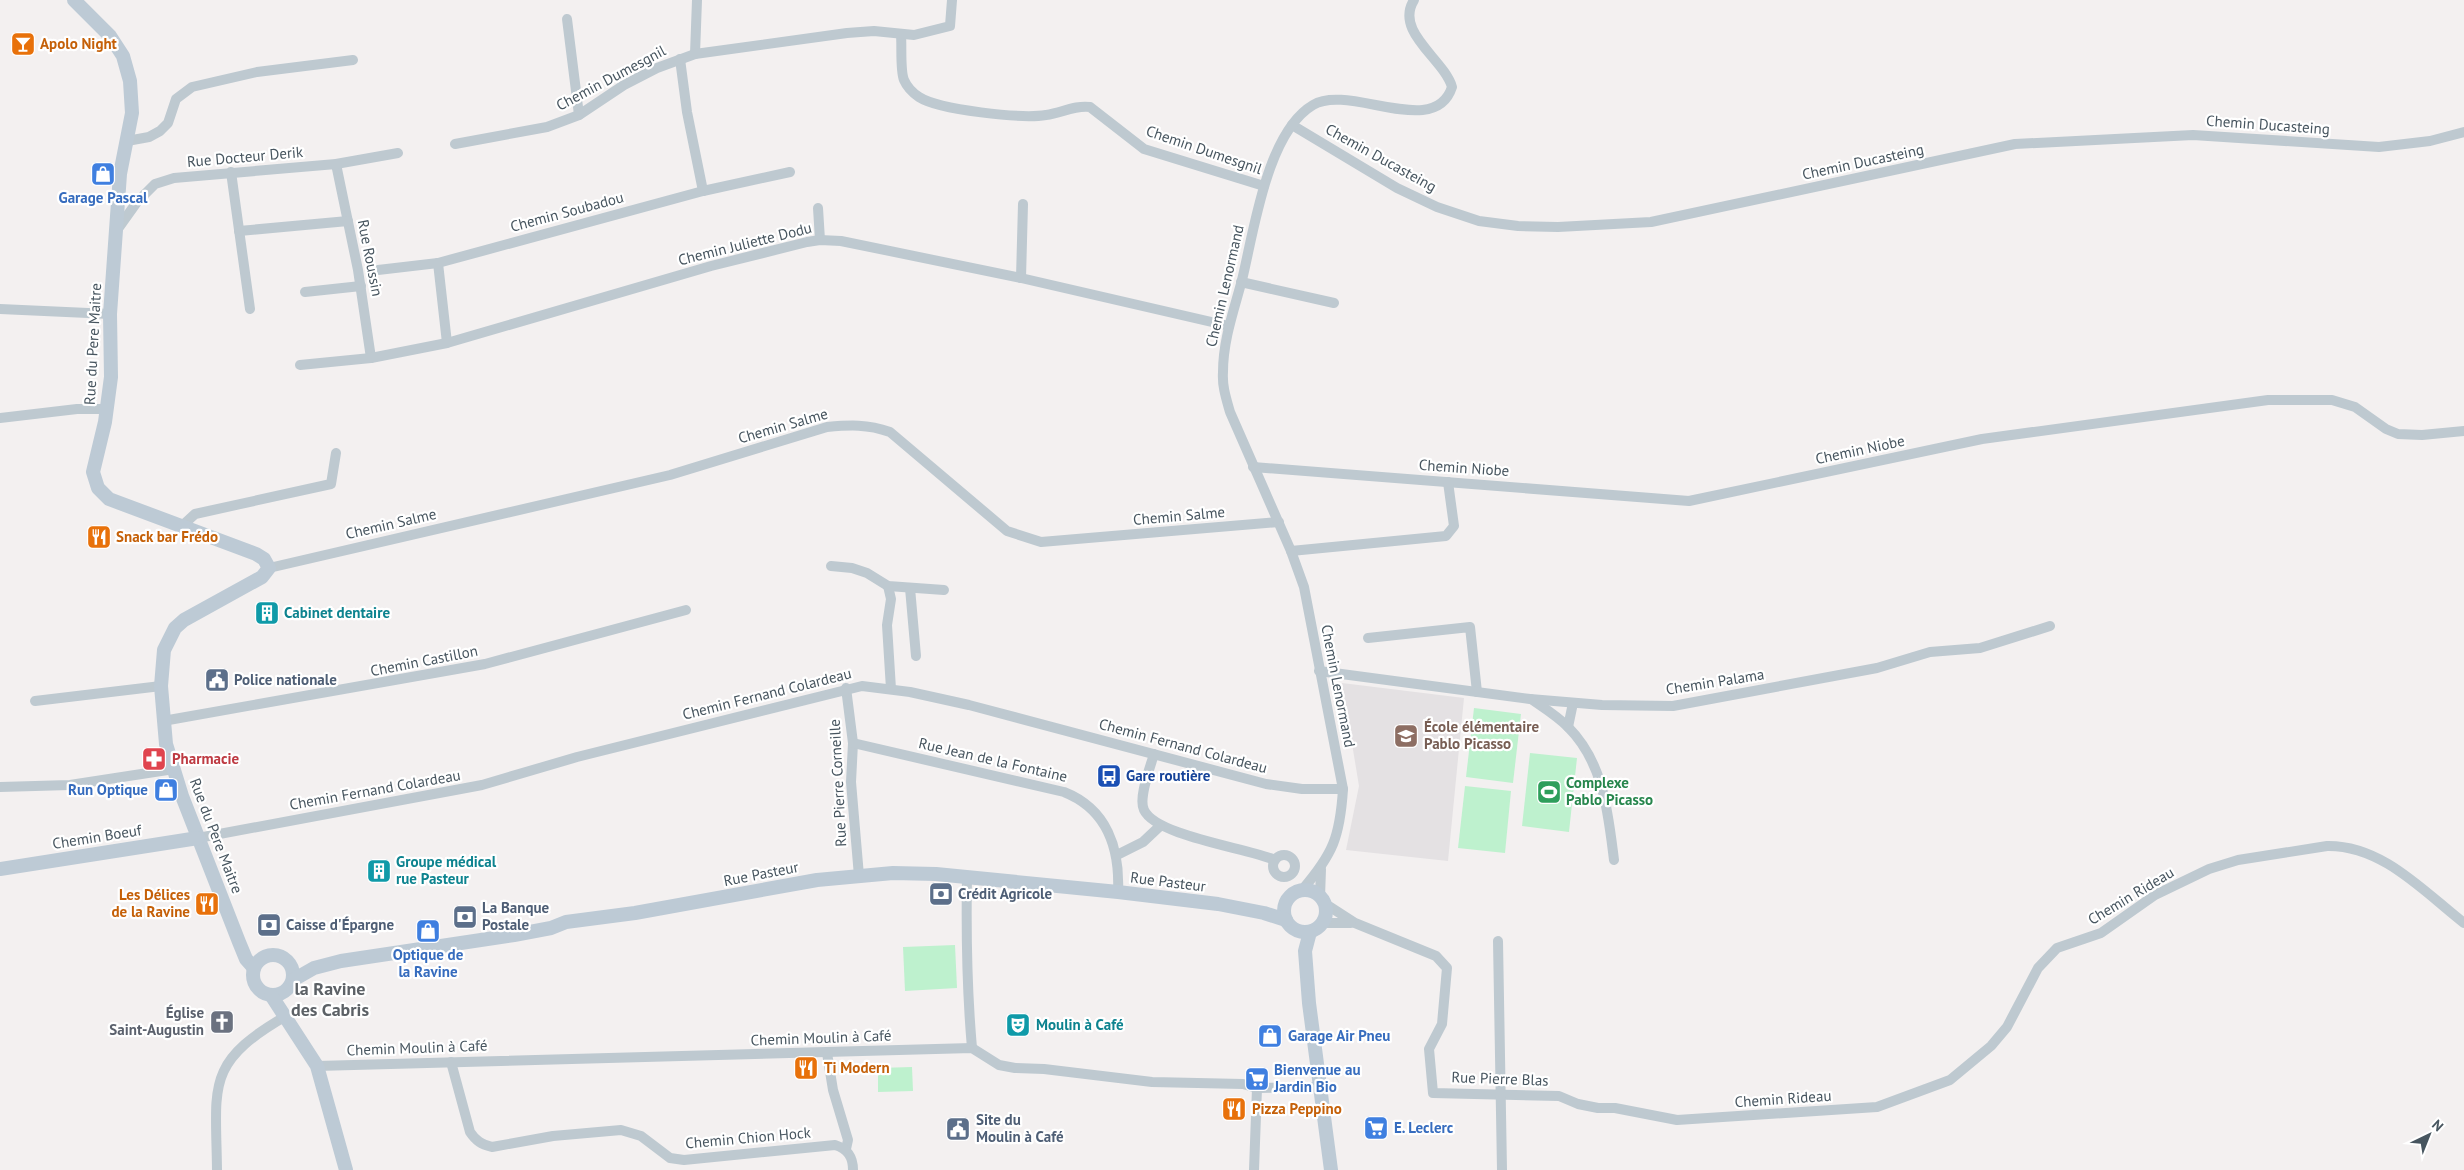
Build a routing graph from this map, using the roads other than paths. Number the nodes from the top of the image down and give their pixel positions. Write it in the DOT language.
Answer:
graph roads {
  1 [pos="74,0"];
  2 [pos="697,0"];
  3 [pos="952,0"];
  4 [pos="1414,0"];
  5 [pos="567,19"];
  6 [pos="902,35"];
  7 [pos="695,54"];
  8 [pos="680,59"];
  9 [pos="353,60"];
  10 [pos="579,115"];
  11 [pos="1292,125"];
  12 [pos="2464,132"];
  13 [pos="127,141"];
  14 [pos="455,144"];
  15 [pos="398,152"];
  16 [pos="336,164"];
  17 [pos="231,172"];
  18 [pos="790,172"];
  19 [pos="1264,186"];
  20 [pos="703,191"];
  21 [pos="1024,204"];
  22 [pos="818,208"];
  23 [pos="348,221"];
  24 [pos="116,231"];
  25 [pos="239,231"];
  26 [pos="820,240"];
  27 [pos="438,263"];
  28 [pos="378,270"];
  29 [pos="1021,278"];
  30 [pos="1242,282"];
  31 [pos="361,286"];
  32 [pos="305,292"];
  33 [pos="1334,303"];
  34 [pos="0,309"];
  35 [pos="250,309"];
  36 [pos="110,314"];
  37 [pos="1229,326"];
  38 [pos="447,343"];
  39 [pos="371,358"];
  40 [pos="300,365"];
  41 [pos="107,410"];
  42 [pos="0,418"];
  43 [pos="2464,432"];
  44 [pos="336,453"];
  45 [pos="1253,467"];
  46 [pos="1448,482"];
  47 [pos="1279,522"];
  48 [pos="182,526"];
  49 [pos="1292,551"];
  50 [pos="831,566"];
  51 [pos="269,568"];
  52 [pos="888,586"];
  53 [pos="910,588"];
  54 [pos="944,590"];
  55 [pos="686,610"];
  56 [pos="2050,626"];
  57 [pos="1368,638"];
  58 [pos="916,656"];
  59 [pos="1319,671"];
  60 [pos="161,686"];
  61 [pos="846,688"];
  62 [pos="892,689"];
  63 [pos="1477,692"];
  64 [pos="1530,699"];
  65 [pos="35,701"];
  66 [pos="1573,703"];
  67 [pos="163,721"];
  68 [pos="1568,727"];
  69 [pos="853,743"];
  70 [pos="1154,754"];
  71 [pos="174,769"];
  72 [pos="0,787"];
  73 [pos="1343,789"];
  74 [pos="1160,826"];
  75 [pos="198,838"];
  76 [pos="1117,855"];
  77 [pos="1275,860"];
  78 [pos="1614,860"];
  79 [pos="0,869"];
  80 [pos="1321,869"];
  81 [pos="859,876"];
  82 [pos="967,877"];
  83 [pos="1302,890"];
  84 [pos="1118,892"];
  85 [pos="1322,900"];
  86 [pos="1286,903"];
  87 [pos="1218,904"];
  88 [pos="1286,920"];
  89 [pos="1322,923"];
  90 [pos="1355,923"];
  91 [pos="2464,923"];
  92 [pos="1303,931"];
  93 [pos="1498,940"];
  94 [pos="258,963"];
  95 [pos="290,965"];
  96 [pos="314,968"];
  97 [pos="283,989"];
  98 [pos="285,1014"];
  99 [pos="972,1048"];
  100 [pos="827,1053"];
  101 [pos="451,1062"];
  102 [pos="317,1066"];
  103 [pos="1321,1087"];
  104 [pos="1257,1088"];
  105 [pos="1501,1094"];
  106 [pos="1559,1096"];
  107 [pos="846,1149"];
  108 [pos="217,1170"];
  109 [pos="346,1170"];
  110 [pos="853,1170"];
  111 [pos="1254,1170"];
  112 [pos="1331,1170"];
  113 [pos="1502,1170"];
  1 -- 13 [label="main road, Rue du Pere Maitre"];
  2 -- 7 [label="street"];
  3 -- 6 [label="street, Chemin Dumesgnil"];
  4 -- 11 [label="street, Chemin Lenormand"];
  5 -- 10 [label="street"];
  6 -- 7 [label="street, Chemin Dumesgnil"];
  6 -- 19 [label="street, Chemin Dumesgnil"];
  7 -- 8 [label="street, Chemin Dumesgnil"];
  8 -- 10 [label="street, Chemin Dumesgnil"];
  8 -- 20 [label="street"];
  9 -- 13 [label="street"];
  10 -- 14 [label="street, Chemin Dumesgnil"];
  11 -- 12 [label="street, Chemin Ducasteing"];
  11 -- 19 [label="street, Chemin Lenormand"];
  13 -- 24 [label="main road, Rue du Pere Maitre"];
  15 -- 16 [label="street, Rue Docteur Derik"];
  16 -- 17 [label="street, Rue Docteur Derik"];
  16 -- 23 [label="street, Rue Roussin"];
  17 -- 24 [label="street, Rue Docteur Derik"];
  17 -- 25 [label="street"];
  18 -- 20 [label="street, Chemin Soubadou"];
  19 -- 30 [label="street, Chemin Lenormand"];
  20 -- 27 [label="street, Chemin Soubadou"];
  21 -- 29 [label="street"];
  22 -- 26 [label="street"];
  23 -- 25 [label="street"];
  23 -- 31 [label="street, Rue Roussin"];
  24 -- 36 [label="main road, Rue du Pere Maitre"];
  25 -- 35 [label="street"];
  26 -- 29 [label="street, Chemin Juliette Dodu"];
  26 -- 38 [label="street, Chemin Juliette Dodu"];
  27 -- 28 [label="street, Chemin Soubadou"];
  27 -- 38 [label="street"];
  29 -- 37 [label="street, Chemin Juliette Dodu"];
  30 -- 33 [label="street"];
  30 -- 37 [label="street, Chemin Lenormand"];
  31 -- 32 [label="street"];
  31 -- 39 [label="street, Rue Roussin"];
  34 -- 36 [label="street"];
  36 -- 41 [label="main road, Rue du Pere Maitre"];
  37 -- 45 [label="street, Chemin Lenormand"];
  38 -- 39 [label="street, Chemin Juliette Dodu"];
  39 -- 40 [label="street, Chemin Juliette Dodu"];
  41 -- 42 [label="street"];
  41 -- 48 [label="main road, Rue du Pere Maitre"];
  43 -- 46 [label="street, Chemin Niobe"];
  44 -- 48 [label="street"];
  45 -- 46 [label="street, Chemin Niobe"];
  45 -- 47 [label="street, Chemin Lenormand"];
  46 -- 49 [label="street"];
  47 -- 49 [label="street, Chemin Lenormand"];
  47 -- 51 [label="street, Chemin Salme"];
  48 -- 51 [label="main road, Rue du Pere Maitre"];
  49 -- 59 [label="street, Chemin Lenormand"];
  50 -- 52 [label="street"];
  51 -- 60 [label="main road, Rue du Pere Maitre"];
  52 -- 53 [label="street"];
  52 -- 62 [label="street"];
  53 -- 54 [label="street"];
  53 -- 58 [label="street"];
  55 -- 67 [label="street, Chemin Castillon"];
  56 -- 66 [label="street, Chemin Palama"];
  57 -- 63 [label="street"];
  59 -- 63 [label="street, Chemin Palama"];
  59 -- 73 [label="street, Chemin Lenormand"];
  60 -- 65 [label="street"];
  60 -- 67 [label="main road, Rue du Pere Maitre"];
  61 -- 62 [label="street, Chemin Fernand Colardeau"];
  61 -- 69 [label="street, Rue Pierre Corneille"];
  61 -- 75 [label="street, Chemin Fernand Colardeau"];
  62 -- 70 [label="street, Chemin Fernand Colardeau"];
  63 -- 64 [label="street, Chemin Palama"];
  64 -- 66 [label="street, Chemin Palama"];
  64 -- 68 [label="street"];
  66 -- 68 [label="street"];
  67 -- 71 [label="main road, Rue du Pere Maitre"];
  68 -- 78 [label="street"];
  69 -- 76 [label="street, Rue Jean de la Fontaine"];
  69 -- 81 [label="street, Rue Pierre Corneille"];
  70 -- 73 [label="street, Chemin Fernand Colardeau"];
  70 -- 74 [label="street"];
  71 -- 72 [label="street"];
  71 -- 75 [label="main road, Rue du Pere Maitre"];
  73 -- 80 [label="street, Chemin Lenormand"];
  74 -- 76 [label="street"];
  74 -- 77 [label="street"];
  75 -- 79 [label="main road, Chemin Boeuf"];
  75 -- 94 [label="main road, Rue du Pere Maitre"];
  76 -- 84 [label="street, Rue Jean de la Fontaine"];
  80 -- 83 [label="street, Chemin Lenormand"];
  80 -- 85 [label="street, Chemin Lenormand"];
  81 -- 82 [label="main road, Rue Pasteur"];
  81 -- 96 [label="main road, Rue Pasteur"];
  82 -- 84 [label="main road, Rue Pasteur"];
  82 -- 99 [label="street"];
  83 -- 85 [label="main road"];
  83 -- 86 [label="main road"];
  84 -- 87 [label="main road, Rue Pasteur"];
  85 -- 89 [label="main road"];
  85 -- 90 [label="street, Rue Pierre Blas"];
  86 -- 87 [label="main road, Rue Pasteur"];
  86 -- 88 [label="main road"];
  87 -- 88 [label="main road, Rue Pasteur"];
  88 -- 92 [label="main road"];
  89 -- 90 [label="street, Rue Pierre Blas"];
  89 -- 92 [label="main road"];
  90 -- 105 [label="street, Rue Pierre Blas"];
  91 -- 106 [label="street, Chemin Rideau"];
  92 -- 103 [label="main road"];
  93 -- 105 [label="street"];
  94 -- 95 [label="main road"];
  94 -- 97 [label="main road"];
  95 -- 96 [label="main road, Rue Pasteur"];
  95 -- 97 [label="main road"];
  96 -- 97 [label="main road, Rue Pasteur"];
  97 -- 98 [label="main road"];
  98 -- 102 [label="main road"];
  98 -- 108 [label="street"];
  99 -- 100 [label="street, Chemin Moulin à Café"];
  99 -- 104 [label="street"];
  100 -- 101 [label="street, Chemin Moulin à Café"];
  100 -- 107 [label="street"];
  101 -- 102 [label="street, Chemin Moulin à Café"];
  101 -- 107 [label="street, Chemin Chion Hock"];
  102 -- 109 [label="main road"];
  103 -- 104 [label="street"];
  103 -- 112 [label="main road"];
  104 -- 111 [label="street"];
  105 -- 106 [label="street, Rue Pierre Blas"];
  105 -- 113 [label="street"];
  107 -- 110 [label="street"];
}
